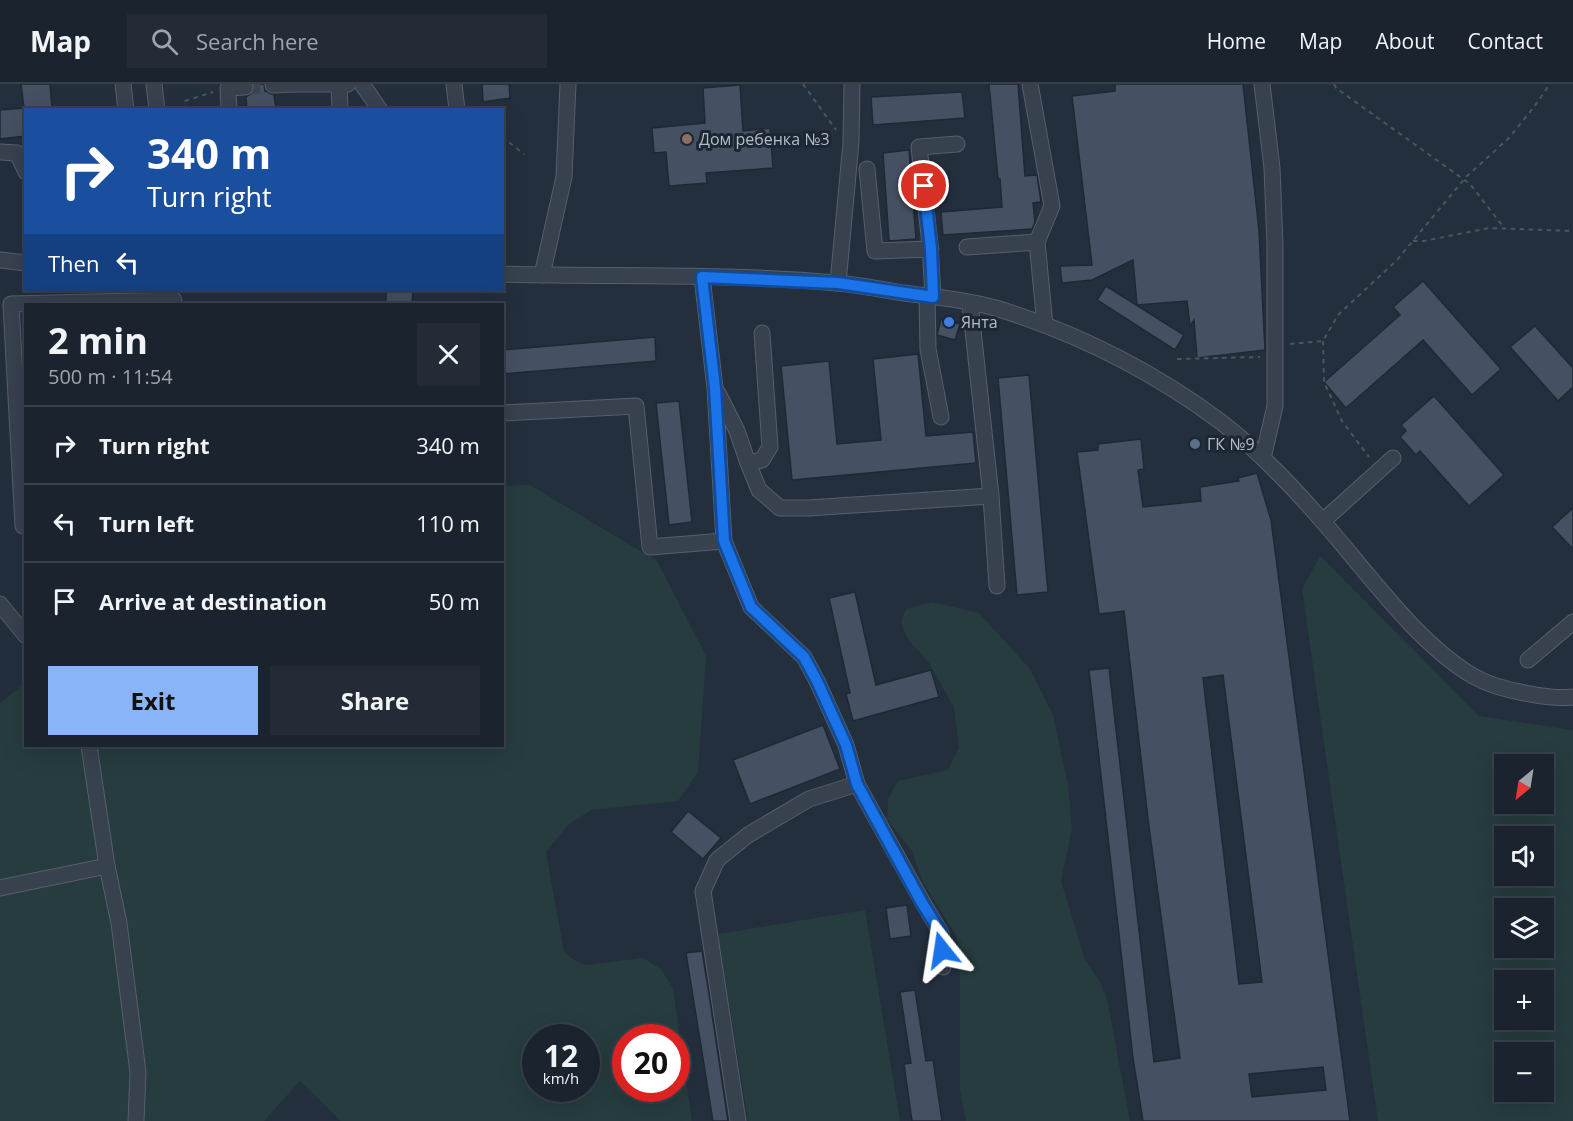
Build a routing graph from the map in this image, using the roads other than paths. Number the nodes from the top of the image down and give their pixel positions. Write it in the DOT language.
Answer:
graph roads {
  1 [pos="123,84"];
  2 [pos="154,84"];
  3 [pos="294,84"];
  4 [pos="348,84"];
  5 [pos="362,84"];
  6 [pos="454,84"];
  7 [pos="568,84"];
  8 [pos="852,84"];
  9 [pos="1030,84"];
  10 [pos="1262,84"];
  11 [pos="273,85"];
  12 [pos="339,85"];
  13 [pos="245,87"];
  14 [pos="126,108"];
  15 [pos="157,108"];
  16 [pos="229,108"];
  17 [pos="340,108"];
  18 [pos="379,108"];
  19 [pos="457,108"];
  20 [pos="957,144"];
  21 [pos="0,153"];
  22 [pos="24,168"];
  23 [pos="867,169"];
  24 [pos="1037,242"];
  25 [pos="967,248"];
  26 [pos="931,249"];
  27 [pos="0,260"];
  28 [pos="24,263"];
  29 [pos="504,274"];
  30 [pos="542,275"];
  31 [pos="702,277"];
  32 [pos="838,283"];
  33 [pos="930,296"];
  34 [pos="111,299"];
  35 [pos="174,300"];
  36 [pos="24,303"];
  37 [pos="31,303"];
  38 [pos="970,303"];
  39 [pos="1045,325"];
  40 [pos="762,333"];
  41 [pos="715,388"];
  42 [pos="504,413"];
  43 [pos="941,417"];
  44 [pos="1263,458"];
  45 [pos="1393,458"];
  46 [pos="748,463"];
  47 [pos="991,496"];
  48 [pos="1323,521"];
  49 [pos="24,526"];
  50 [pos="724,541"];
  51 [pos="997,586"];
  52 [pos="0,604"];
  53 [pos="1573,622"];
  54 [pos="24,634"];
  55 [pos="1528,660"];
  56 [pos="1573,697"];
  57 [pos="89,747"];
  58 [pos="857,784"];
  59 [pos="107,866"];
  60 [pos="0,888"];
  61 [pos="943,967"];
  62 [pos="136,1121"];
  63 [pos="738,1121"];
  1 -- 14 [label="street"];
  2 -- 15 [label="street"];
  3 -- 11 [label="street"];
  3 -- 12 [label="street"];
  4 -- 12 [label="street"];
  5 -- 18 [label="street"];
  6 -- 19 [label="street"];
  7 -- 30 [label="street"];
  8 -- 32 [label="street"];
  9 -- 24 [label="street"];
  10 -- 44 [label="street"];
  12 -- 17 [label="street"];
  13 -- 16 [label="street"];
  20 -- 26 [label="street"];
  21 -- 22 [label="street"];
  23 -- 26 [label="street"];
  24 -- 25 [label="street"];
  24 -- 39 [label="street"];
  26 -- 33 [label="street"];
  27 -- 28 [label="street"];
  29 -- 30 [label="street"];
  30 -- 31 [label="street"];
  31 -- 32 [label="street"];
  31 -- 41 [label="street"];
  32 -- 33 [label="street"];
  33 -- 38 [label="street"];
  33 -- 43 [label="street"];
  34 -- 35 [label="street"];
  34 -- 37 [label="street"];
  36 -- 49 [label="street"];
  38 -- 39 [label="street"];
  38 -- 47 [label="street"];
  39 -- 44 [label="street"];
  40 -- 46 [label="street"];
  41 -- 46 [label="street"];
  41 -- 50 [label="street"];
  42 -- 50 [label="street"];
  44 -- 48 [label="street"];
  45 -- 48 [label="street"];
  46 -- 47 [label="street"];
  47 -- 51 [label="street"];
  48 -- 56 [label="street"];
  50 -- 58 [label="street"];
  52 -- 54 [label="street"];
  53 -- 55 [label="street"];
  57 -- 59 [label="street"];
  58 -- 61 [label="street"];
  58 -- 63 [label="street"];
  59 -- 60 [label="street"];
  59 -- 62 [label="street"];
}
